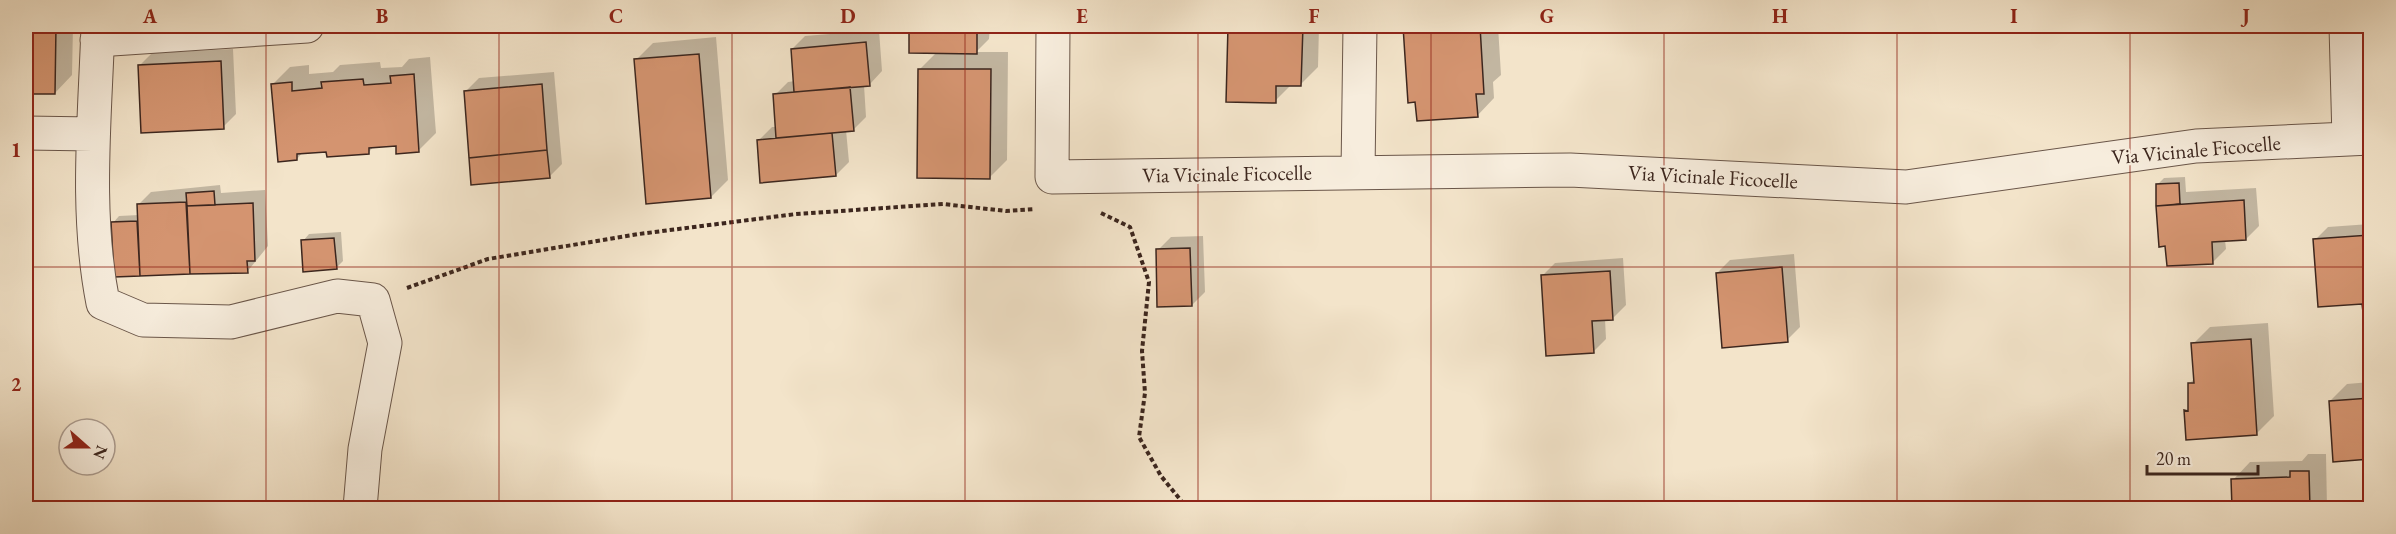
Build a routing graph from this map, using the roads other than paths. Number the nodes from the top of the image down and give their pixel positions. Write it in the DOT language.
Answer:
graph roads {
  1 [pos="307,26"];
  2 [pos="1053,26"];
  3 [pos="1360,26"];
  4 [pos="2346,26"];
  5 [pos="97,33"];
  6 [pos="26,133"];
  7 [pos="93,134"];
  8 [pos="2360,138"];
  9 [pos="1358,172"];
  10 [pos="360,508"];
  1 -- 5 [label="street"];
  2 -- 9 [label="street, Via Vicinale Ficocelle"];
  3 -- 9 [label="street"];
  4 -- 8 [label="street"];
  5 -- 7 [label="street"];
  6 -- 7 [label="street"];
  7 -- 10 [label="street"];
  8 -- 9 [label="street, Via Vicinale Ficocelle"];
}
